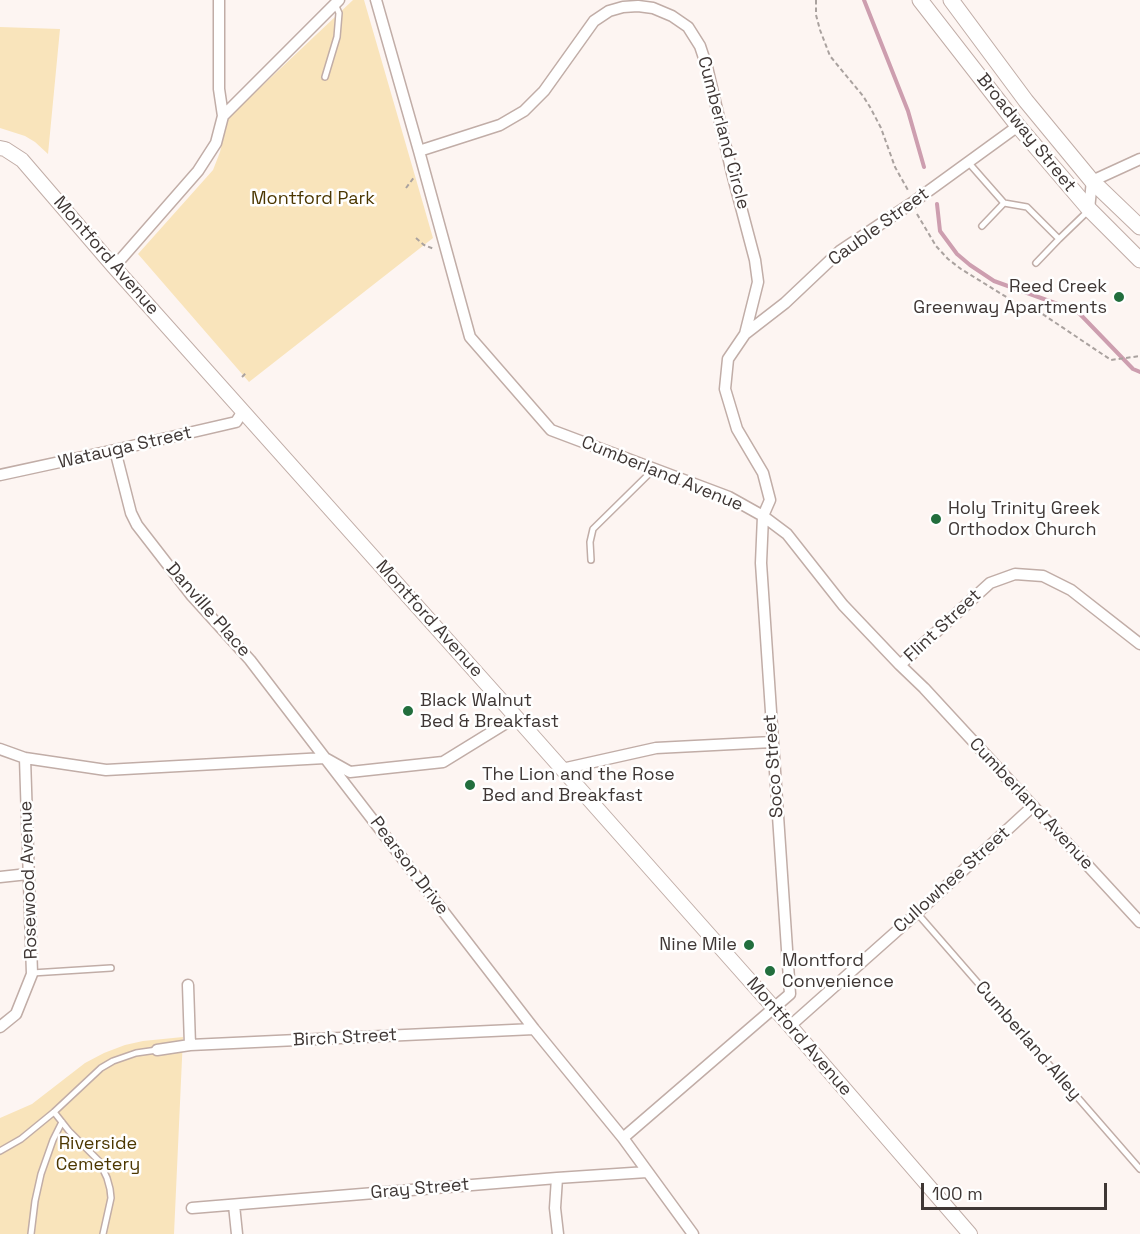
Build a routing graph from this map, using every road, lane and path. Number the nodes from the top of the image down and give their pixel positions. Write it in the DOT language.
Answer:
graph roads {
  1 [pos="219,0"];
  2 [pos="376,0"];
  3 [pos="816,0"];
  4 [pos="920,0"];
  5 [pos="951,0"];
  6 [pos="337,2"];
  7 [pos="325,77"];
  8 [pos="223,116"];
  9 [pos="1018,126"];
  10 [pos="0,148"];
  11 [pos="419,151"];
  12 [pos="1140,159"];
  13 [pos="968,162"];
  14 [pos="415,176"];
  15 [pos="1092,181"];
  16 [pos="406,188"];
  17 [pos="912,203"];
  18 [pos="1004,203"];
  19 [pos="1089,209"];
  20 [pos="982,226"];
  21 [pos="1140,227"];
  22 [pos="416,238"];
  23 [pos="1059,239"];
  24 [pos="437,250"];
  25 [pos="1140,260"];
  26 [pos="1036,263"];
  27 [pos="114,267"];
  28 [pos="745,334"];
  29 [pos="1140,356"];
  30 [pos="247,372"];
  31 [pos="242,377"];
  32 [pos="243,411"];
  33 [pos="115,450"];
  34 [pos="654,469"];
  35 [pos="0,473"];
  36 [pos="763,516"];
  37 [pos="591,560"];
  38 [pos="1140,644"];
  39 [pos="900,665"];
  40 [pos="516,717"];
  41 [pos="772,742"];
  42 [pos="0,749"];
  43 [pos="25,758"];
  44 [pos="325,758"];
  45 [pos="562,769"];
  46 [pos="1033,806"];
  47 [pos="28,874"];
  48 [pos="0,877"];
  49 [pos="917,913"];
  50 [pos="1140,922"];
  51 [pos="111,968"];
  52 [pos="32,973"];
  53 [pos="188,985"];
  54 [pos="774,1008"];
  55 [pos="790,1026"];
  56 [pos="0,1027"];
  57 [pos="534,1029"];
  58 [pos="190,1045"];
  59 [pos="156,1050"];
  60 [pos="54,1112"];
  61 [pos="62,1122"];
  62 [pos="623,1138"];
  63 [pos="0,1151"];
  64 [pos="1140,1169"];
  65 [pos="648,1173"];
  66 [pos="557,1178"];
  67 [pos="234,1205"];
  68 [pos="192,1208"];
  69 [pos="31,1234"];
  70 [pos="103,1234"];
  71 [pos="237,1234"];
  72 [pos="558,1234"];
  73 [pos="693,1234"];
  74 [pos="970,1234"];
  1 -- 8 [label="street"];
  2 -- 11 [label="street, Cumberland Avenue"];
  3 -- 17 [label="path"];
  4 -- 9 [label="main road, Broadway Street"];
  5 -- 15 [label="main road, Broadway Street"];
  6 -- 7 [label="lane"];
  6 -- 8 [label="street"];
  8 -- 27 [label="street"];
  9 -- 13 [label="street, Cauble Street"];
  9 -- 19 [label="main road, Broadway Street"];
  10 -- 27 [label="street, Montford Avenue"];
  11 -- 28 [label="street, Cumberland Circle"];
  11 -- 34 [label="street, Cumberland Avenue"];
  12 -- 15 [label="street"];
  13 -- 17 [label="street, Cauble Street"];
  13 -- 18 [label="lane"];
  14 -- 16 [label="path"];
  15 -- 19 [label="street"];
  15 -- 21 [label="main road, Broadway Street"];
  17 -- 28 [label="street, Cauble Street"];
  17 -- 29 [label="path"];
  18 -- 20 [label="lane"];
  18 -- 23 [label="lane"];
  19 -- 23 [label="lane"];
  19 -- 25 [label="main road, Broadway Street"];
  22 -- 24 [label="path"];
  23 -- 26 [label="lane"];
  27 -- 32 [label="street, Montford Avenue"];
  28 -- 36 [label="street, Cumberland Circle"];
  30 -- 31 [label="path"];
  32 -- 33 [label="street, Watauga Street"];
  32 -- 40 [label="street, Montford Avenue"];
  33 -- 35 [label="street, Watauga Street"];
  33 -- 44 [label="street, Danville Place"];
  34 -- 36 [label="street, Cumberland Avenue"];
  34 -- 37 [label="lane"];
  36 -- 39 [label="street, Cumberland Avenue"];
  36 -- 41 [label="street, Soco Street"];
  38 -- 39 [label="street, Flint Street"];
  39 -- 46 [label="street, Cumberland Avenue"];
  40 -- 44 [label="street"];
  40 -- 45 [label="street, Montford Avenue"];
  41 -- 45 [label="street"];
  41 -- 54 [label="street, Soco Street"];
  42 -- 43 [label="street"];
  43 -- 44 [label="street"];
  43 -- 47 [label="street, Rosewood Avenue"];
  44 -- 57 [label="street, Pearson Drive"];
  45 -- 54 [label="street, Montford Avenue"];
  46 -- 49 [label="street, Cullowhee Street"];
  46 -- 50 [label="street, Cumberland Avenue"];
  47 -- 48 [label="street"];
  47 -- 52 [label="street, Rosewood Avenue"];
  49 -- 55 [label="street, Cullowhee Street"];
  49 -- 64 [label="lane, Cumberland Alley"];
  51 -- 52 [label="lane"];
  52 -- 56 [label="street, Rosewood Avenue"];
  53 -- 58 [label="street"];
  54 -- 55 [label="street, Montford Avenue"];
  54 -- 62 [label="street"];
  55 -- 74 [label="street, Montford Avenue"];
  57 -- 58 [label="street, Birch Street"];
  57 -- 62 [label="street, Pearson Drive"];
  58 -- 59 [label="street, Birch Street"];
  59 -- 60 [label="lane"];
  60 -- 61 [label="lane"];
  60 -- 63 [label="lane"];
  61 -- 69 [label="lane"];
  61 -- 70 [label="lane"];
  62 -- 65 [label="street, Pearson Drive"];
  65 -- 66 [label="street, Gray Street"];
  65 -- 73 [label="street, Pearson Drive"];
  66 -- 67 [label="street, Gray Street"];
  66 -- 72 [label="street"];
  67 -- 68 [label="street, Gray Street"];
  67 -- 71 [label="street"];
}
